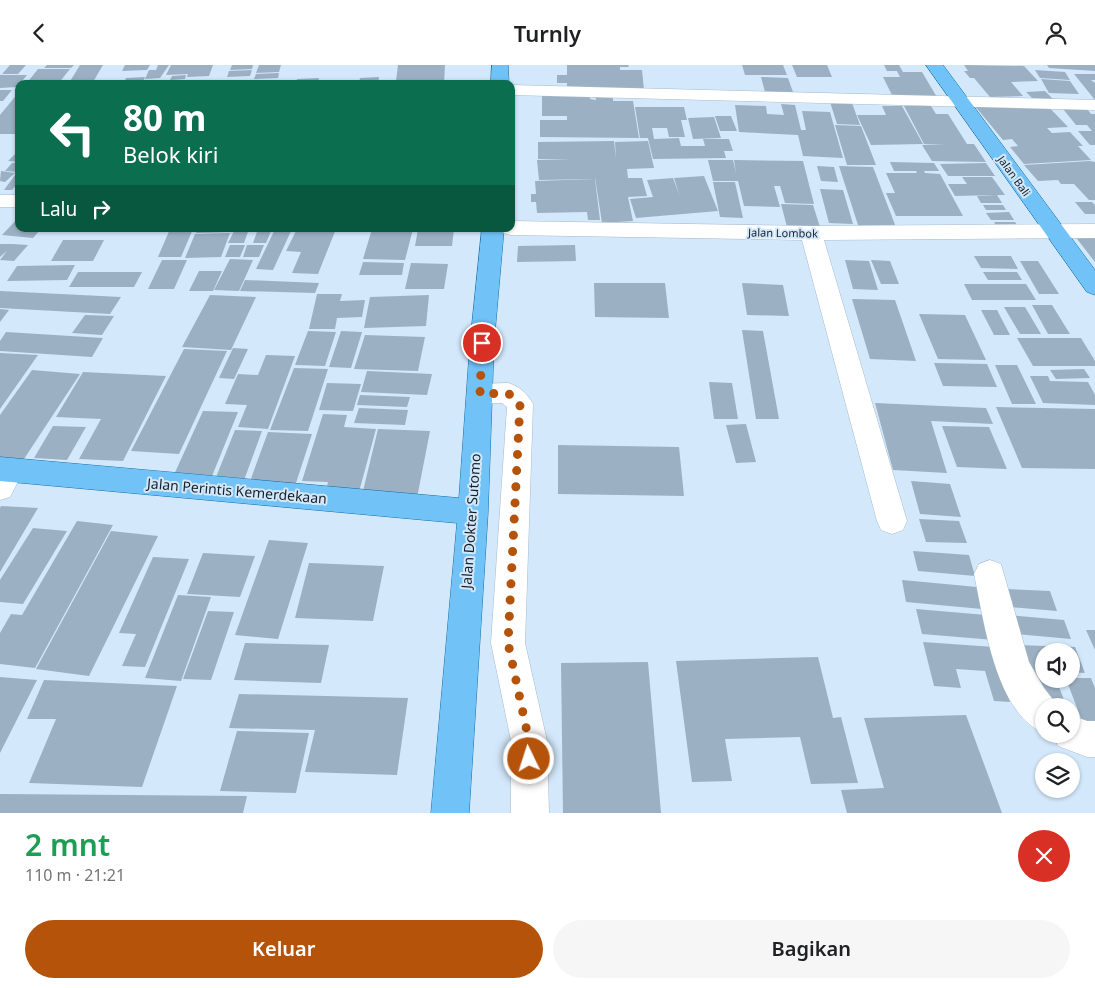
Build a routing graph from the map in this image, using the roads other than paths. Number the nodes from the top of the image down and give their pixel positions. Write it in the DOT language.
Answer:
graph roads {
  1 [pos="500,65"];
  2 [pos="934,65"];
  3 [pos="500,80"];
  4 [pos="515,90"];
  5 [pos="960,103"];
  6 [pos="1095,105"];
  7 [pos="0,201"];
  8 [pos="15,201"];
  9 [pos="515,228"];
  10 [pos="1095,231"];
  11 [pos="493,232"];
  12 [pos="1054,232"];
  13 [pos="811,233"];
  14 [pos="1095,287"];
  15 [pos="480,394"];
  16 [pos="3,476"];
  17 [pos="473,512"];
  18 [pos="892,521"];
  19 [pos="990,574"];
  20 [pos="1035,707"];
  21 [pos="1080,736"];
  22 [pos="1095,739"];
  23 [pos="450,813"];
  24 [pos="530,813"];
  1 -- 3 [label="main road"];
  2 -- 5 [label="main road, Jalan Bali"];
  4 -- 5 [label="street"];
  5 -- 6 [label="street"];
  5 -- 12 [label="main road, Jalan Bali"];
  7 -- 8 [label="street"];
  9 -- 13 [label="street, Jalan Lombok"];
  10 -- 12 [label="street, Jalan Lombok"];
  11 -- 15 [label="main road, Jalan Dokter Sutomo"];
  12 -- 13 [label="street, Jalan Lombok"];
  12 -- 14 [label="main road, Jalan Bali"];
  13 -- 18 [label="street"];
  15 -- 17 [label="main road, Jalan Dokter Sutomo"];
  15 -- 24 [label="street"];
  16 -- 17 [label="main road, Jalan Perintis Kemerdekaan"];
  17 -- 23 [label="main road, Jalan Dokter Sutomo"];
  19 -- 20 [label="street"];
  21 -- 22 [label="street"];
}
